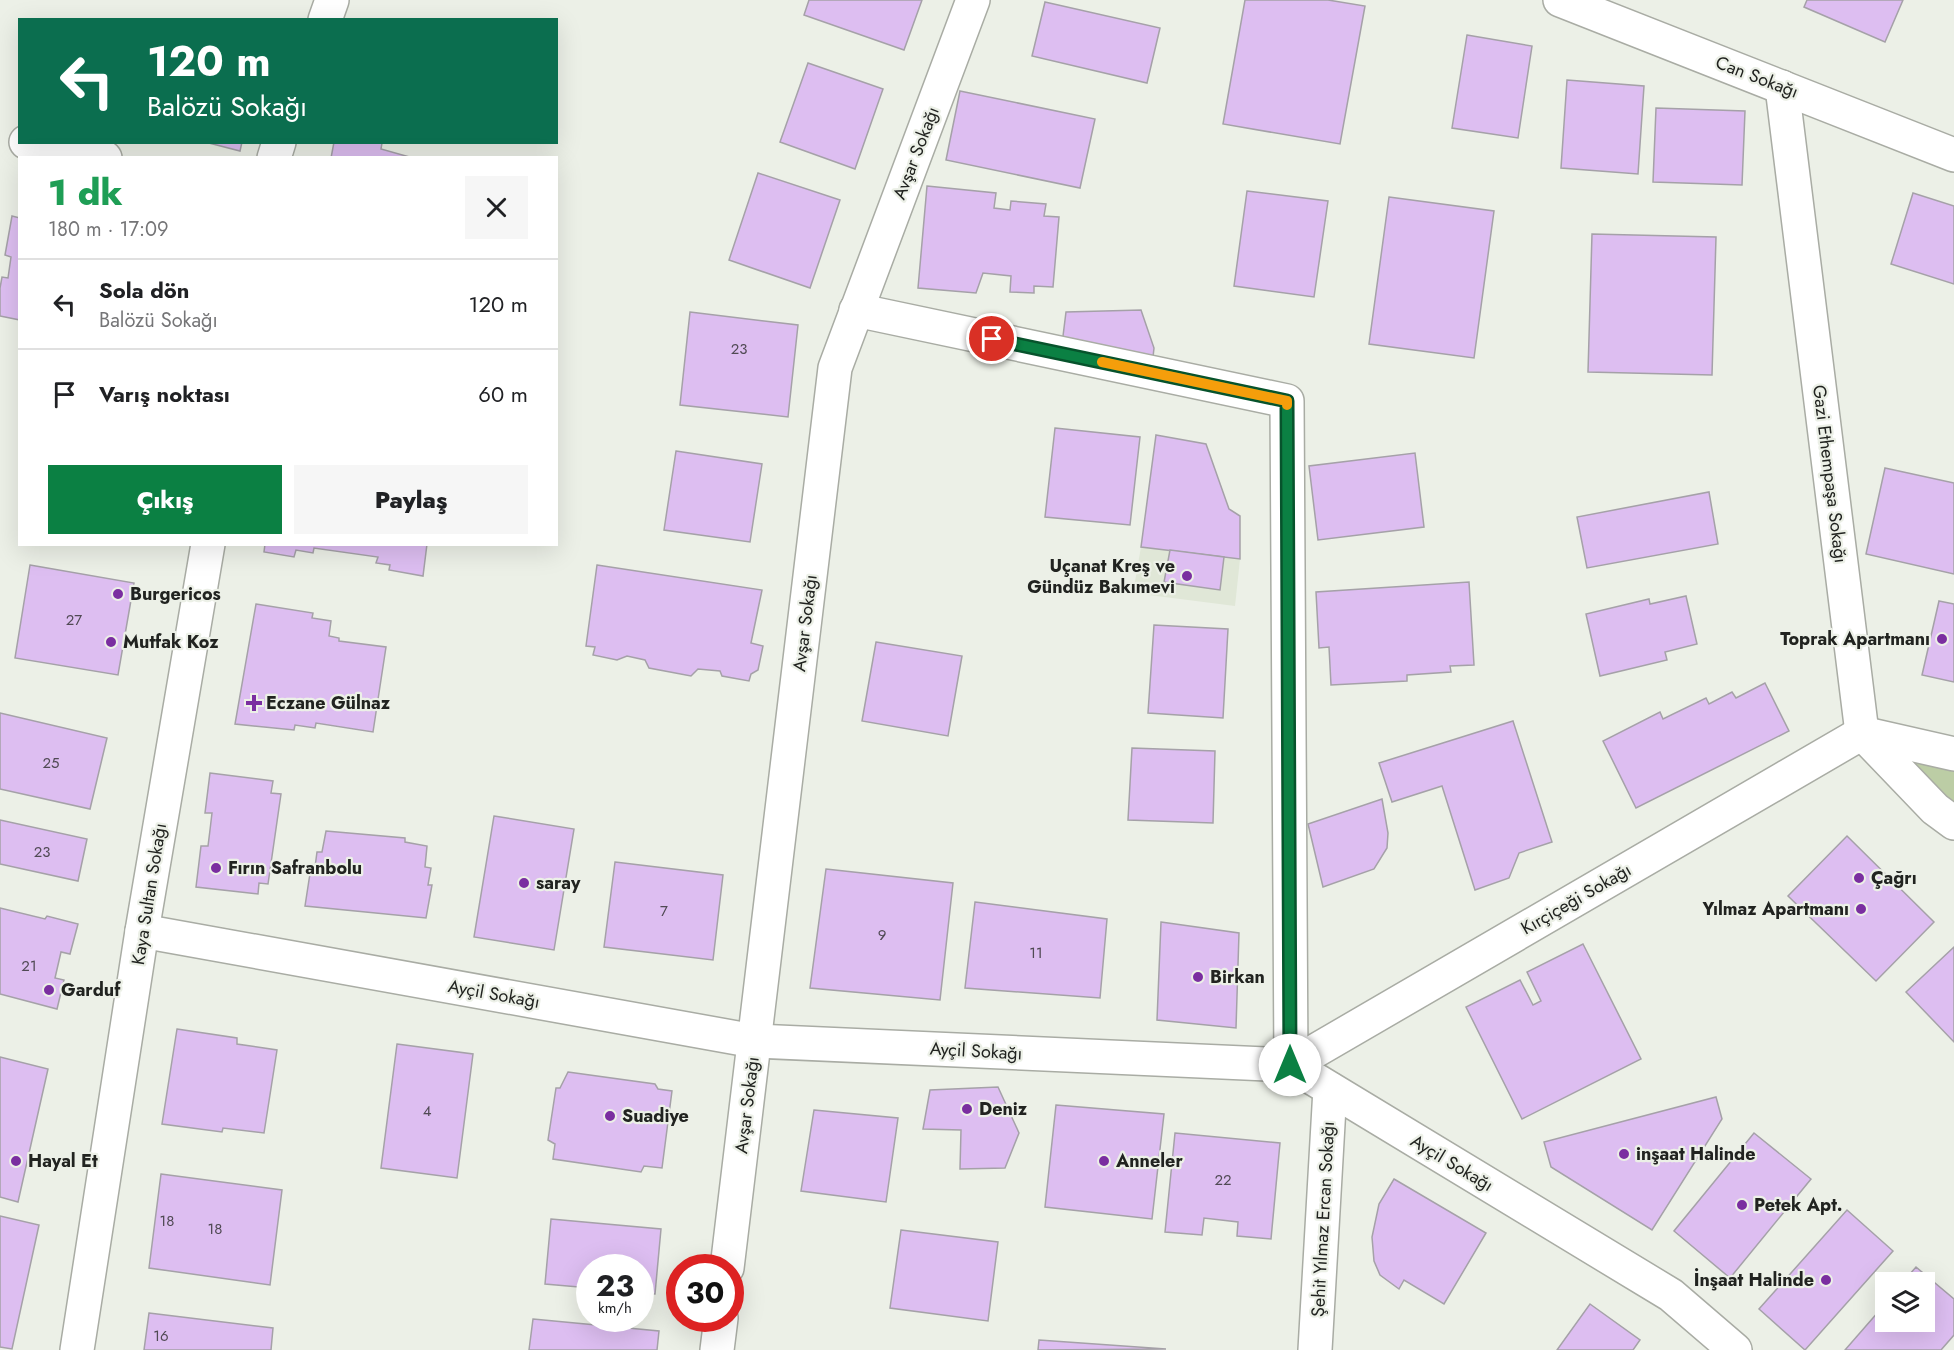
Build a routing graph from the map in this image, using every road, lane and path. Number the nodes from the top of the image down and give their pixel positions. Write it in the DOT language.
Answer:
graph roads {
  1 [pos="332,0"];
  2 [pos="973,0"];
  3 [pos="1560,0"];
  4 [pos="325,18"];
  5 [pos="1782,87"];
  6 [pos="0,137"];
  7 [pos="18,141"];
  8 [pos="36,144"];
  9 [pos="1954,155"];
  10 [pos="95,156"];
  11 [pos="856,310"];
  12 [pos="208,546"];
  13 [pos="1862,733"];
  14 [pos="1954,754"];
  15 [pos="1954,823"];
  16 [pos="142,931"];
  17 [pos="754,1041"];
  18 [pos="1290,1065"];
  19 [pos="1330,1089"];
  20 [pos="729,1254"];
  21 [pos="719,1332"];
  22 [pos="77,1350"];
  23 [pos="717,1350"];
  24 [pos="1315,1350"];
  25 [pos="1735,1350"];
  1 -- 4 [label="street"];
  2 -- 11 [label="street, Avşar Sokağı"];
  3 -- 5 [label="street, Can Sokağı"];
  5 -- 9 [label="street, Can Sokağı"];
  5 -- 13 [label="street, Gazi Ethempaşa Sokağı"];
  6 -- 7 [label="street"];
  8 -- 10 [label="street"];
  11 -- 17 [label="street, Avşar Sokağı"];
  11 -- 18 [label="street"];
  12 -- 16 [label="street, Kaya Sultan Sokağı"];
  13 -- 14 [label="street"];
  13 -- 15 [label="street"];
  13 -- 18 [label="street, Kırçiçeği Sokağı"];
  16 -- 17 [label="street, Ayçil Sokağı"];
  16 -- 22 [label="street, Kaya Sultan Sokağı"];
  17 -- 18 [label="street, Ayçil Sokağı"];
  17 -- 20 [label="street, Avşar Sokağı"];
  18 -- 19 [label="street, Ayçil Sokağı"];
  19 -- 24 [label="street, Şehit Yılmaz Ercan Sokağı"];
  19 -- 25 [label="street, Ayçil Sokağı"];
  21 -- 23 [label="street"];
}
